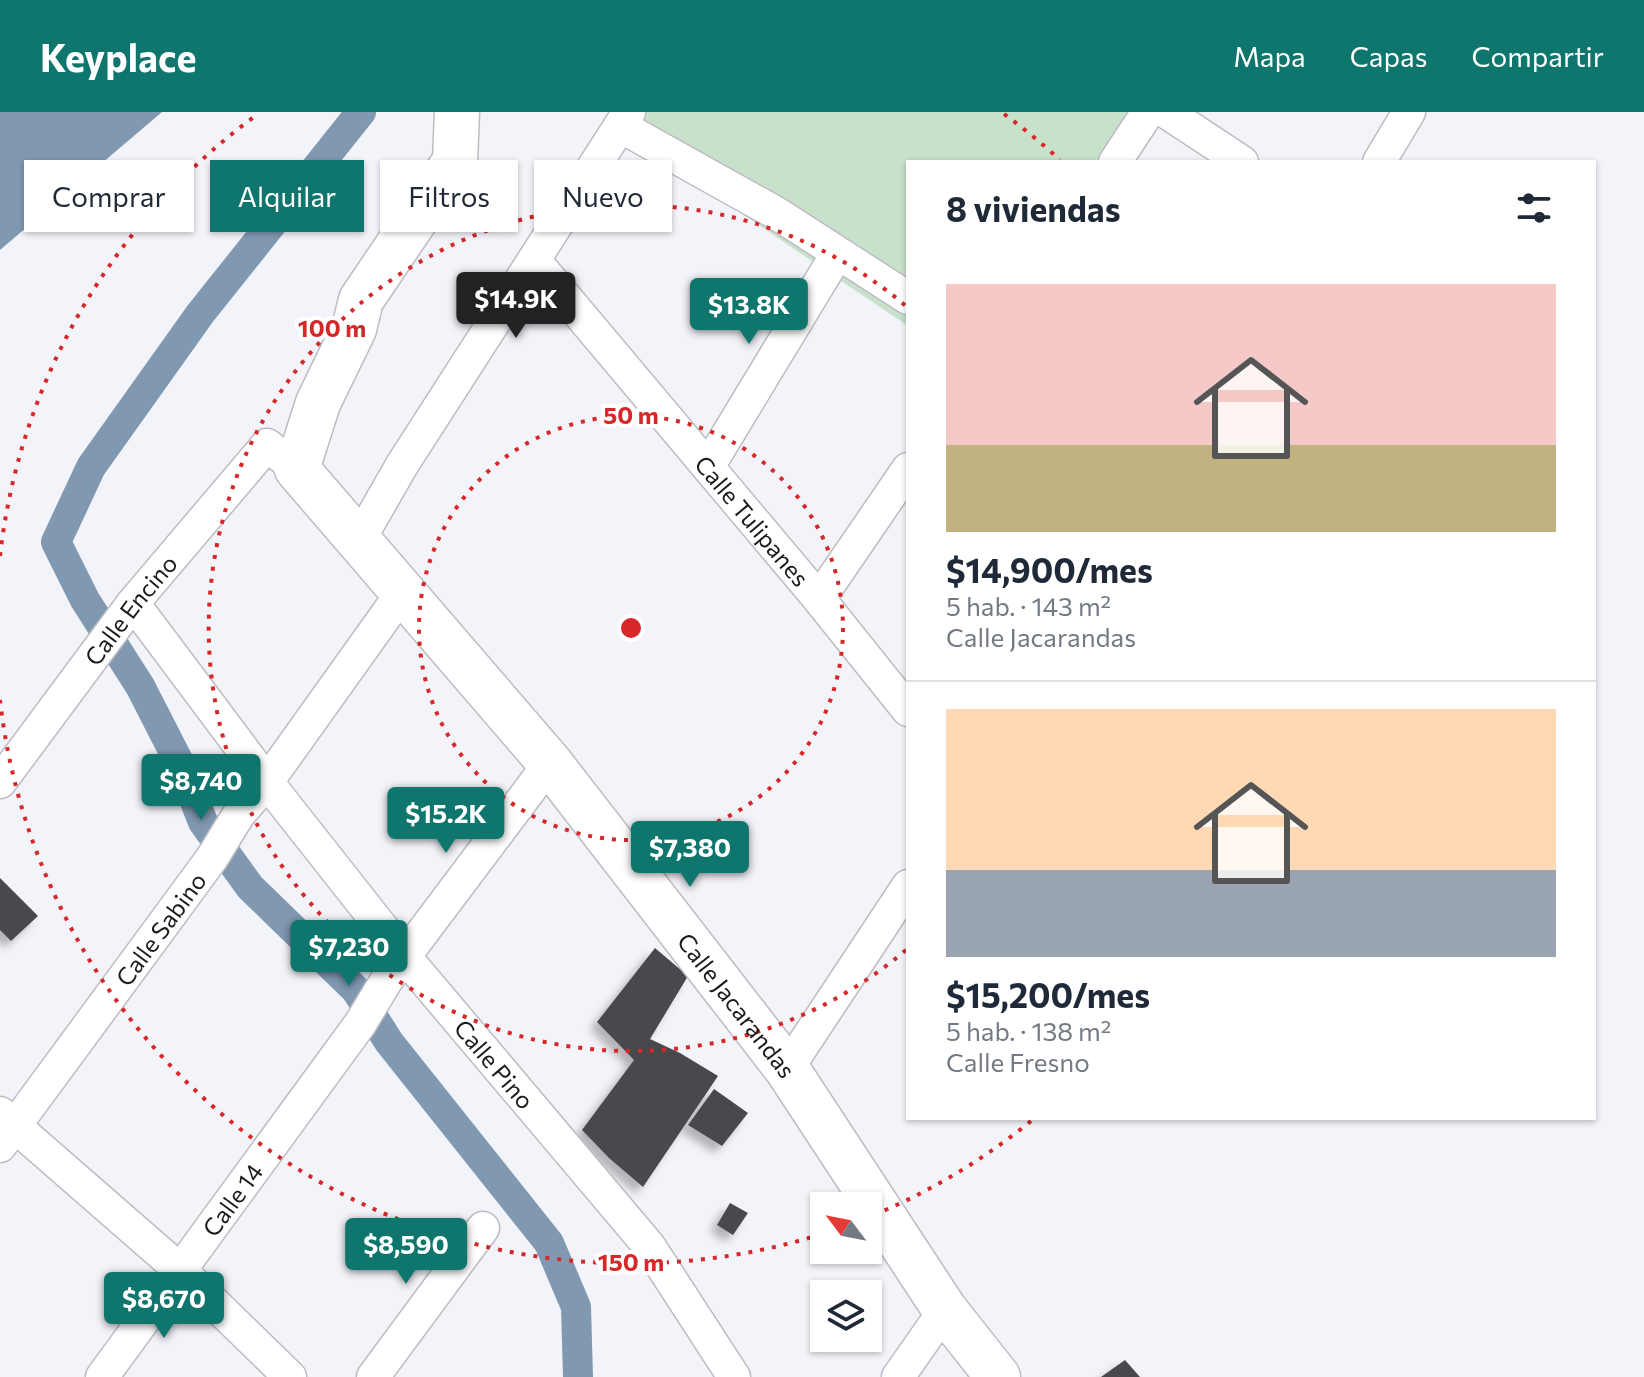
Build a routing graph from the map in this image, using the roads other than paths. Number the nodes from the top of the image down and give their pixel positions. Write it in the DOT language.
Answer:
graph roads {
  1 [pos="457,112"];
  2 [pos="1148,112"];
  3 [pos="1166,112"];
  4 [pos="1409,112"];
  5 [pos="625,119"];
  6 [pos="1116,160"];
  7 [pos="1239,160"];
  8 [pos="1380,160"];
  9 [pos="837,254"];
  10 [pos="534,260"];
  11 [pos="906,297"];
  12 [pos="282,457"];
  13 [pos="708,467"];
  14 [pos="906,472"];
  15 [pos="359,540"];
  16 [pos="402,593"];
  17 [pos="819,599"];
  18 [pos="129,608"];
  19 [pos="906,708"];
  20 [pos="550,763"];
  21 [pos="0,782"];
  22 [pos="267,782"];
  23 [pos="906,889"];
  24 [pos="396,969"];
  25 [pos="787,1069"];
  26 [pos="5,1128"];
  27 [pos="483,1228"];
  28 [pos="180,1270"];
  29 [pos="945,1310"];
  30 [pos="102,1377"];
  31 [pos="290,1377"];
  32 [pos="373,1377"];
  33 [pos="734,1377"];
  34 [pos="898,1377"];
  35 [pos="998,1377"];
  1 -- 12 [label="street, Calle Encino"];
  2 -- 6 [label="street"];
  3 -- 7 [label="street"];
  4 -- 8 [label="street"];
  5 -- 9 [label="street"];
  5 -- 10 [label="street"];
  9 -- 11 [label="street"];
  9 -- 13 [label="street"];
  10 -- 13 [label="street, Calle Tulipanes"];
  10 -- 15 [label="street"];
  12 -- 15 [label="street, Calle Jacarandas"];
  12 -- 18 [label="street, Calle Encino"];
  13 -- 17 [label="street, Calle Tulipanes"];
  14 -- 17 [label="street"];
  15 -- 16 [label="street, Calle Jacarandas"];
  16 -- 20 [label="street, Calle Jacarandas"];
  16 -- 22 [label="street, Calle Sabino"];
  17 -- 19 [label="street, Calle Tulipanes"];
  18 -- 21 [label="street, Calle Encino"];
  18 -- 22 [label="street, Calle Pino"];
  20 -- 24 [label="street, Calle 14"];
  20 -- 25 [label="street, Calle Jacarandas"];
  22 -- 24 [label="street, Calle Pino"];
  22 -- 26 [label="street, Calle Sabino"];
  23 -- 25 [label="street"];
  24 -- 28 [label="street, Calle 14"];
  24 -- 33 [label="street, Calle Pino"];
  25 -- 29 [label="street, Calle Jacarandas"];
  26 -- 28 [label="street"];
  27 -- 32 [label="street"];
  28 -- 30 [label="street, Calle 14"];
  28 -- 31 [label="street"];
  29 -- 34 [label="street"];
  29 -- 35 [label="street, Calle Jacarandas"];
}
